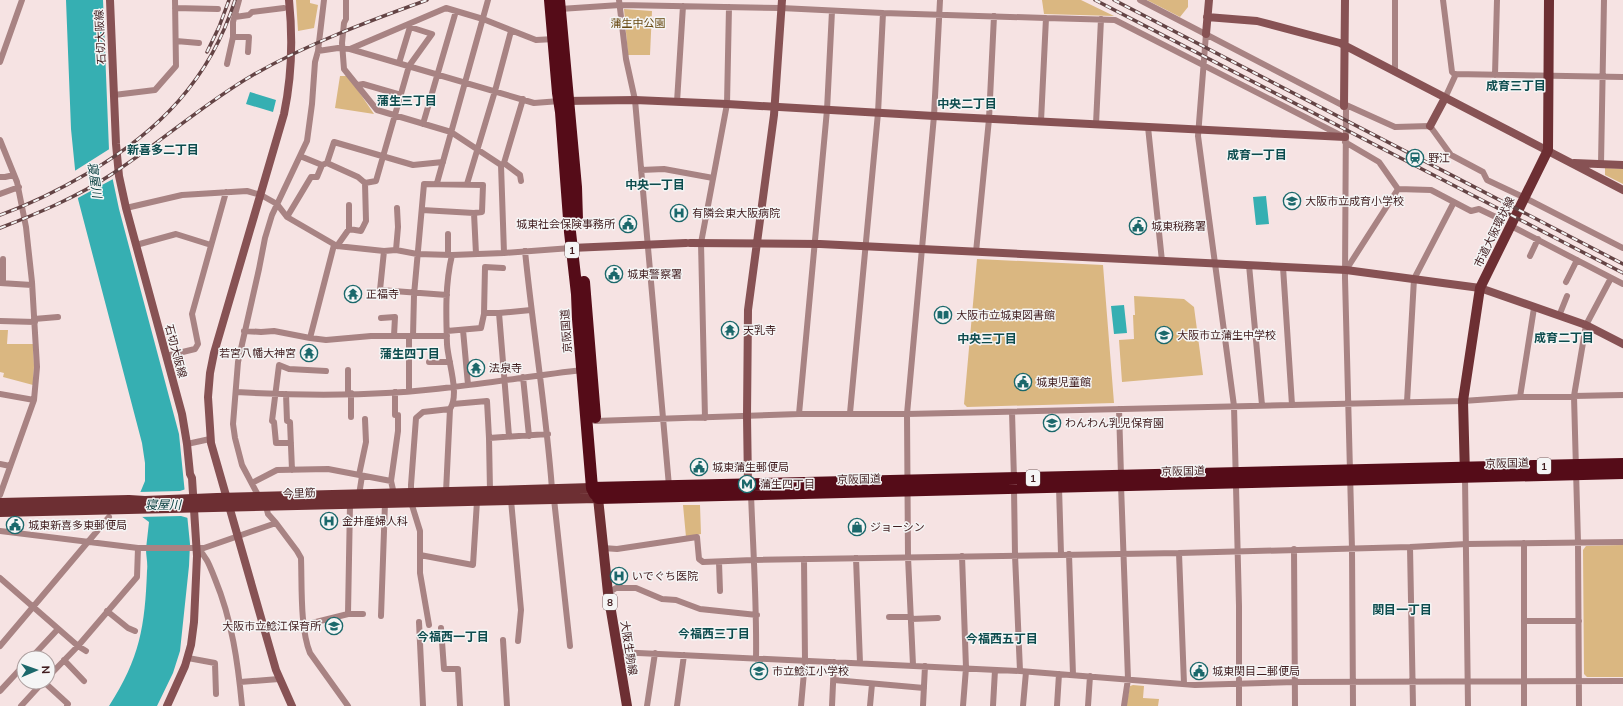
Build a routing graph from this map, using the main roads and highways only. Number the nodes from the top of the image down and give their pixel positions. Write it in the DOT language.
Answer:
graph roads {
  1 [pos="550,0"];
  2 [pos="1549,0"];
  3 [pos="559,4"];
  4 [pos="564,101"];
  5 [pos="575,247"];
  6 [pos="1623,464"];
  7 [pos="1576,470"];
  8 [pos="1465,472"];
  9 [pos="1623,473"];
  10 [pos="1121,481"];
  11 [pos="1014,483"];
  12 [pos="749,490"];
  13 [pos="597,491"];
  14 [pos="411,498"];
  15 [pos="228,502"];
  16 [pos="0,503"];
  17 [pos="126,505"];
  18 [pos="0,512"];
  19 [pos="627,706"];
  1 -- 4 [label="highway, 京阪国道 / 1"];
  2 -- 8 [label="main road, 市道大阪環状線"];
  3 -- 4 [label="highway, 京阪国道 / 1"];
  4 -- 5 [label="highway, 京阪国道 / 1"];
  5 -- 13 [label="highway, 京阪国道 / 1"];
  5 -- 13 [label="highway, 京阪国道 / 1"];
  6 -- 7 [label="highway, 京阪国道 / 1"];
  7 -- 8 [label="highway, 京阪国道 / 1"];
  7 -- 9 [label="highway, 京阪国道 / 1"];
  8 -- 10 [label="highway, 京阪国道 / 1"];
  10 -- 11 [label="highway, 京阪国道 / 1"];
  10 -- 11 [label="highway, 京阪国道 / 1"];
  11 -- 12 [label="highway, 京阪国道 / 1"];
  12 -- 13 [label="highway, 京阪国道 / 1"];
  12 -- 13 [label="highway, 京阪国道 / 1"];
  13 -- 14 [label="main road, 今里筋"];
  13 -- 14 [label="main road, 今里筋"];
  13 -- 19 [label="main road, 大阪生駒線 / 8"];
  14 -- 15 [label="main road, 今里筋"];
  14 -- 15 [label="main road, 今里筋"];
  15 -- 17 [label="main road, 今里筋"];
  16 -- 17 [label="main road, 今里筋"];
  17 -- 18 [label="main road, 今里筋"];
}
